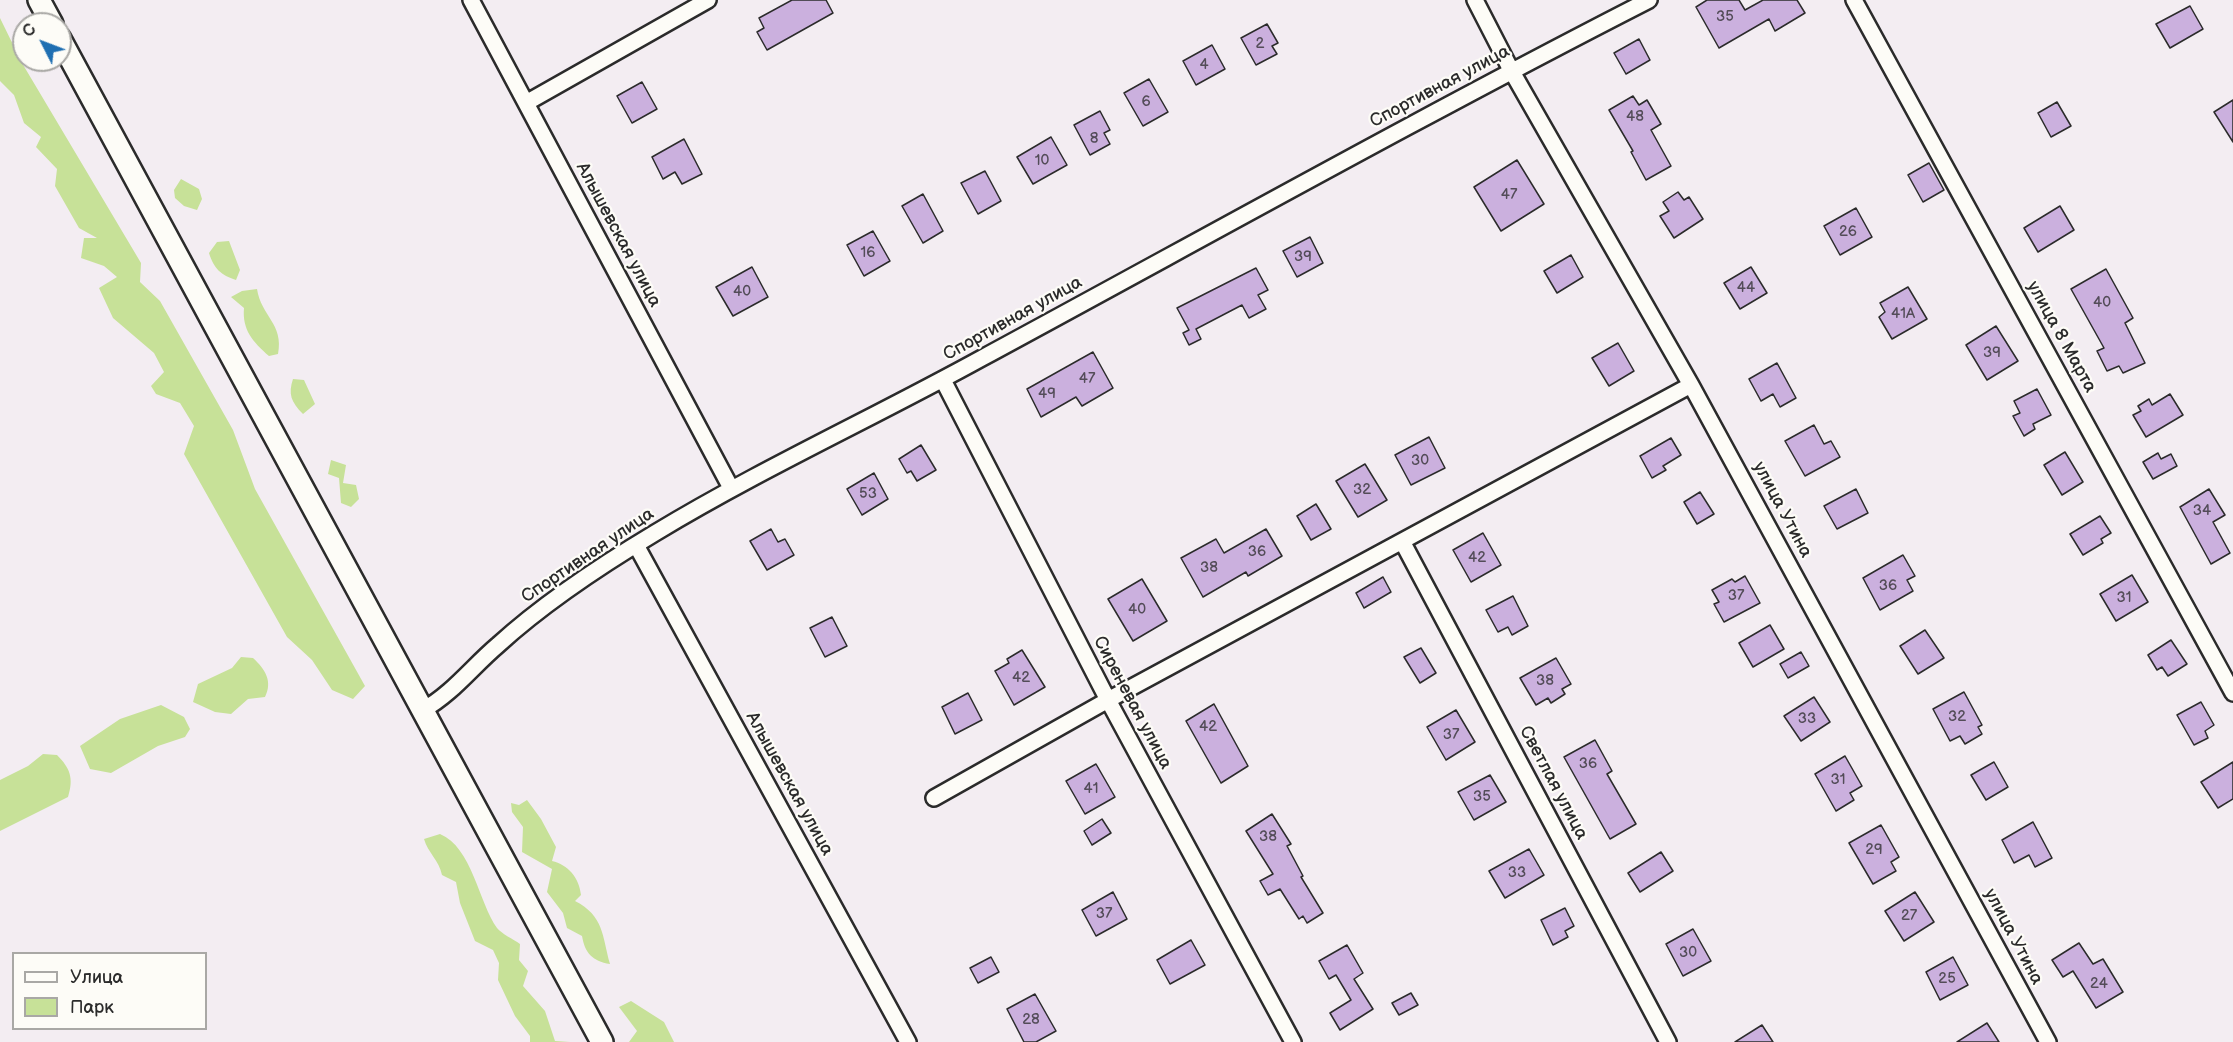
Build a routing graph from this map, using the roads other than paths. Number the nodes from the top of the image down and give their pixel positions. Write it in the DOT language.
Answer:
graph roads {
  1 [pos="471,0"];
  2 [pos="708,0"];
  3 [pos="1475,0"];
  4 [pos="1648,0"];
  5 [pos="1854,0"];
  6 [pos="72,61"];
  7 [pos="1511,70"];
  8 [pos="526,103"];
  9 [pos="943,380"];
  10 [pos="1691,385"];
  11 [pos="731,488"];
  12 [pos="1403,543"];
  13 [pos="636,545"];
  14 [pos="2233,693"];
  15 [pos="1108,700"];
  16 [pos="423,710"];
  17 [pos="934,798"];
  18 [pos="602,1042"];
  19 [pos="908,1042"];
  20 [pos="1293,1042"];
  21 [pos="1668,1042"];
  22 [pos="2048,1042"];
  1 -- 8 [label="street, Алышевская улица"];
  2 -- 8 [label="street"];
  3 -- 7 [label="street, улица Утина"];
  4 -- 7 [label="street, Спортивная улица"];
  5 -- 14 [label="street, улица 8 Марта"];
  6 -- 16 [label="main road"];
  7 -- 9 [label="street, Спортивная улица"];
  7 -- 10 [label="street, улица Утина"];
  8 -- 11 [label="street, Алышевская улица"];
  9 -- 11 [label="street, Спортивная улица"];
  9 -- 15 [label="street, Сиреневая улица"];
  10 -- 12 [label="street"];
  10 -- 22 [label="street, улица Утина"];
  11 -- 13 [label="street, Спортивная улица"];
  12 -- 15 [label="street"];
  12 -- 21 [label="street, Светлая улица"];
  13 -- 16 [label="street, Спортивная улица"];
  13 -- 19 [label="street, Алышевская улица"];
  15 -- 17 [label="street"];
  15 -- 20 [label="street, Сиреневая улица"];
  16 -- 18 [label="main road"];
}
